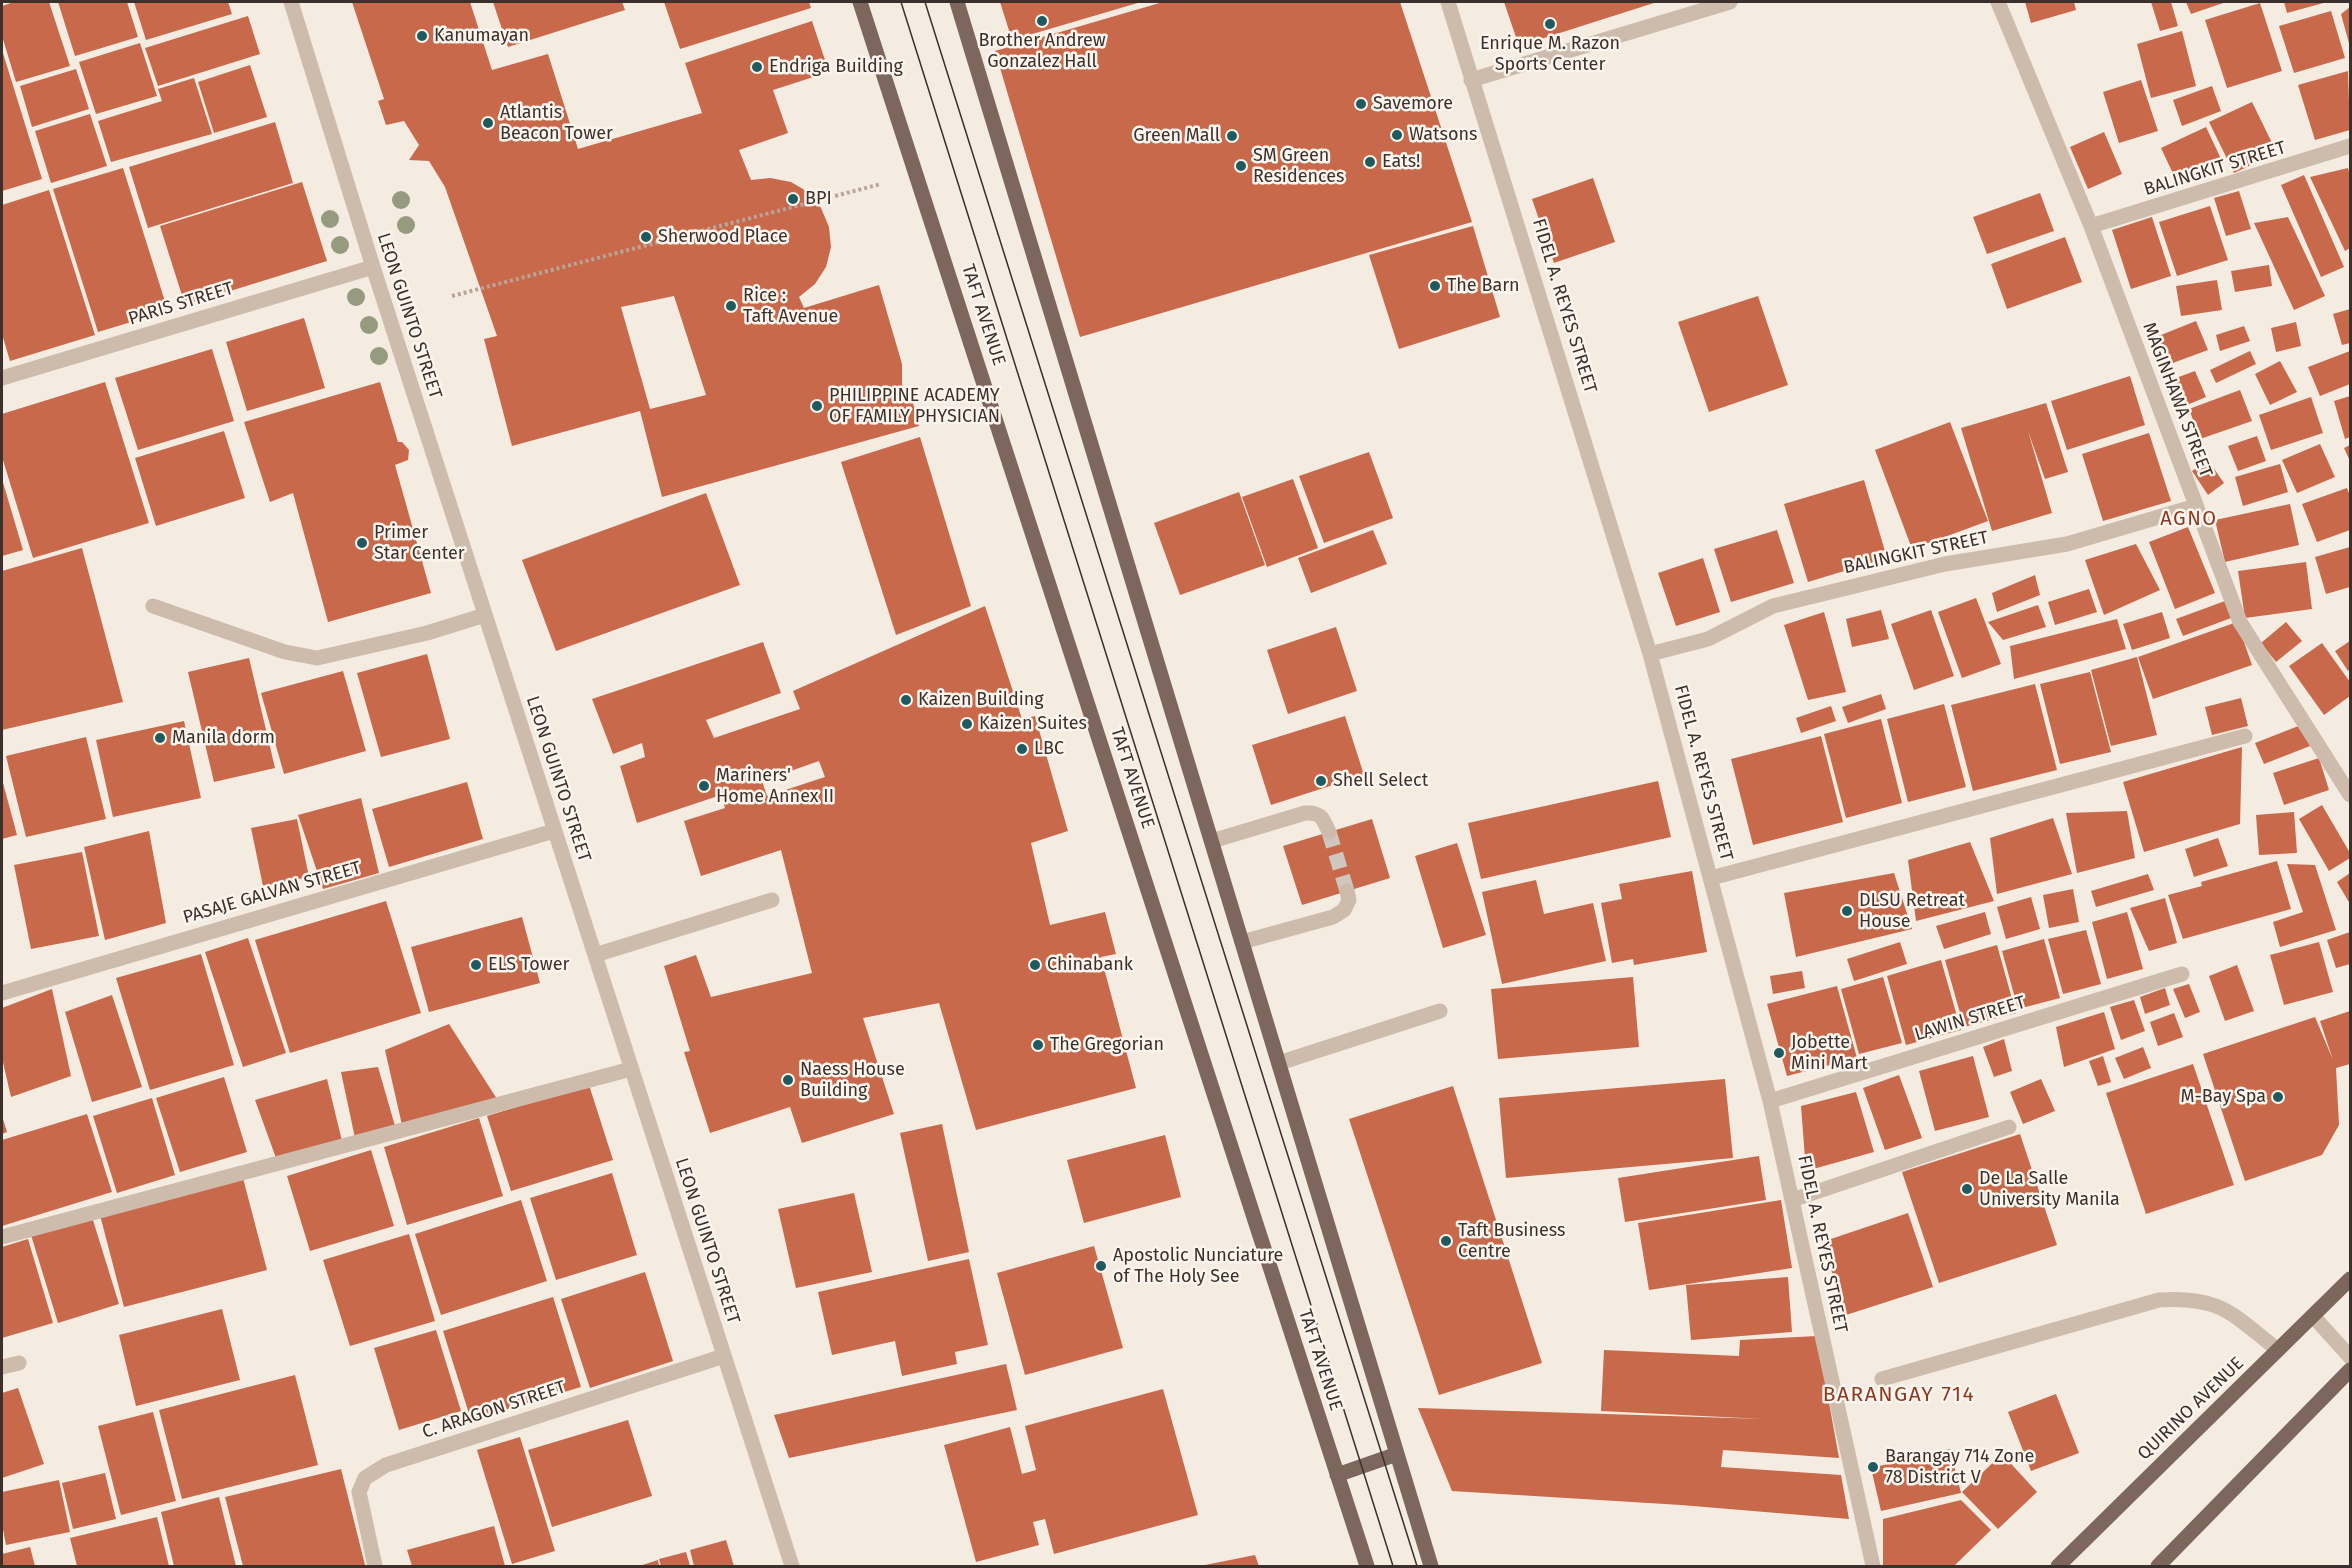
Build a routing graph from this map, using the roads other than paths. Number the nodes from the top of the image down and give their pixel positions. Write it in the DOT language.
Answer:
graph roads {
  1 [pos="291,2"];
  2 [pos="860,2"];
  3 [pos="957,2"];
  4 [pos="1448,2"];
  5 [pos="1730,2"];
  6 [pos="1998,2"];
  7 [pos="1471,80"];
  8 [pos="2350,146"];
  9 [pos="2091,226"];
  10 [pos="373,267"];
  11 [pos="2,378"];
  12 [pos="2196,506"];
  13 [pos="153,606"];
  14 [pos="485,615"];
  15 [pos="1650,654"];
  16 [pos="2245,736"];
  17 [pos="2350,795"];
  18 [pos="554,831"];
  19 [pos="1329,832"];
  20 [pos="1212,842"];
  21 [pos="1711,878"];
  22 [pos="1347,891"];
  23 [pos="772,900"];
  24 [pos="1242,942"];
  25 [pos="595,955"];
  26 [pos="2182,974"];
  27 [pos="2,993"];
  28 [pos="1440,1011"];
  29 [pos="1279,1063"];
  30 [pos="631,1069"];
  31 [pos="1770,1101"];
  32 [pos="2009,1127"];
  33 [pos="1792,1200"];
  34 [pos="2,1237"];
  35 [pos="2350,1279"];
  36 [pos="2313,1316"];
  37 [pos="2278,1350"];
  38 [pos="724,1356"];
  39 [pos="2350,1357"];
  40 [pos="19,1363"];
  41 [pos="2,1367"];
  42 [pos="2350,1370"];
  43 [pos="1882,1379"];
  44 [pos="1397,1454"];
  45 [pos="1337,1475"];
  46 [pos="375,1566"];
  47 [pos="792,1566"];
  48 [pos="1367,1566"];
  49 [pos="1431,1566"];
  50 [pos="1873,1566"];
  51 [pos="2058,1566"];
  52 [pos="2158,1566"];
  1 -- 10 [label="street, LEON GUINTO STREET"];
  2 -- 45 [label="main road, TAFT AVENUE"];
  3 -- 20 [label="main road"];
  4 -- 7 [label="street, FIDEL A. REYES STREET"];
  5 -- 7 [label="street"];
  6 -- 9 [label="street, MAGINHAWA STREET"];
  7 -- 15 [label="street, FIDEL A. REYES STREET"];
  8 -- 9 [label="street, BALINGKIT STREET"];
  9 -- 12 [label="street, MAGINHAWA STREET"];
  10 -- 11 [label="street, PARIS STREET"];
  10 -- 14 [label="street, LEON GUINTO STREET"];
  12 -- 15 [label="street, BALINGKIT STREET"];
  12 -- 17 [label="street, MAGINHAWA STREET"];
  13 -- 14 [label="street"];
  14 -- 18 [label="street, LEON GUINTO STREET"];
  15 -- 21 [label="street, FIDEL A. REYES STREET"];
  16 -- 21 [label="street"];
  18 -- 25 [label="street, LEON GUINTO STREET"];
  18 -- 27 [label="street, PASAJE GALVAN STREET"];
  19 -- 20 [label="street"];
  20 -- 24 [label="main road"];
  21 -- 31 [label="street, FIDEL A. REYES STREET"];
  22 -- 24 [label="street"];
  23 -- 25 [label="street"];
  24 -- 29 [label="main road"];
  25 -- 30 [label="street, LEON GUINTO STREET"];
  26 -- 31 [label="street, LAWIN STREET"];
  28 -- 29 [label="street"];
  29 -- 44 [label="main road"];
  30 -- 34 [label="street"];
  30 -- 38 [label="street, LEON GUINTO STREET"];
  31 -- 33 [label="street, FIDEL A. REYES STREET"];
  32 -- 33 [label="street"];
  33 -- 50 [label="street, FIDEL A. REYES STREET"];
  35 -- 36 [label="main road, QUIRINO AVENUE"];
  36 -- 37 [label="main road, QUIRINO AVENUE"];
  36 -- 39 [label="street"];
  37 -- 43 [label="street"];
  37 -- 51 [label="main road, QUIRINO AVENUE"];
  38 -- 46 [label="street, C. ARAGON STREET"];
  38 -- 47 [label="street, LEON GUINTO STREET"];
  40 -- 41 [label="street"];
  42 -- 52 [label="main road"];
  44 -- 45 [label="main road"];
  44 -- 49 [label="main road"];
  45 -- 48 [label="main road, TAFT AVENUE"];
}
